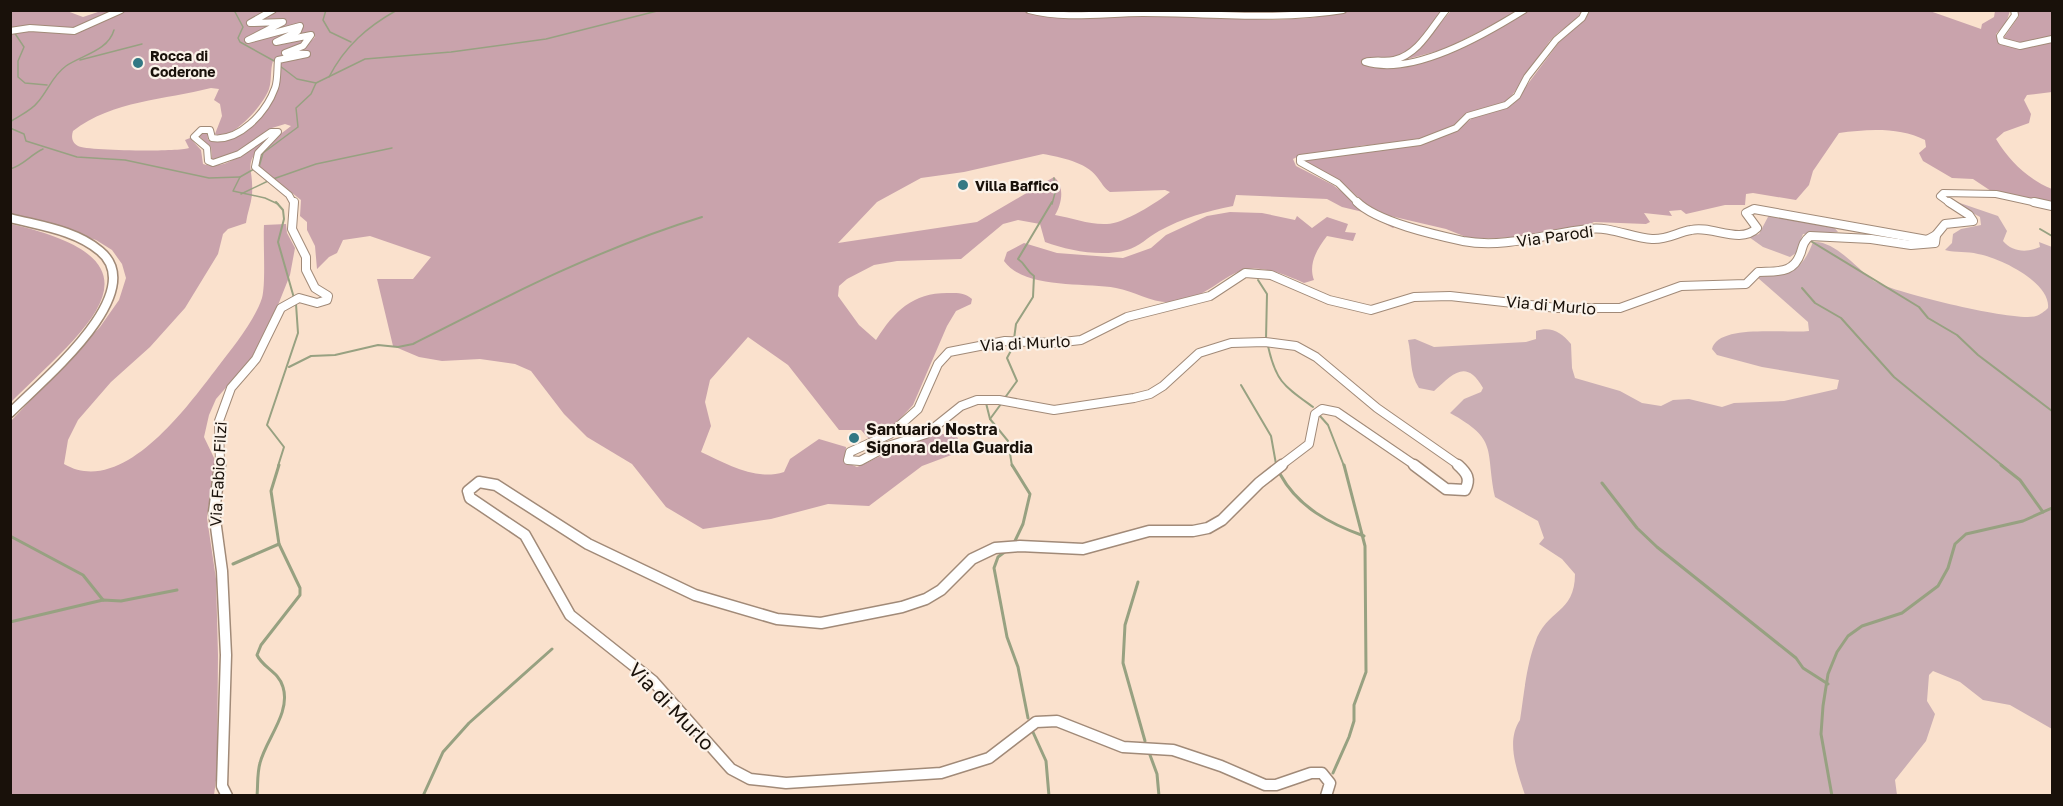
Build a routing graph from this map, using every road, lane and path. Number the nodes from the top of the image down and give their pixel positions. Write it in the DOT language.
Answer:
graph roads {
  1 [pos="121,10"];
  2 [pos="273,10"];
  3 [pos="1029,10"];
  4 [pos="1343,10"];
  5 [pos="1446,10"];
  6 [pos="1524,10"];
  7 [pos="1586,10"];
  8 [pos="2014,10"];
  9 [pos="10,31"];
  10 [pos="2052,39"];
  11 [pos="2052,206"];
  12 [pos="10,218"];
  13 [pos="1936,235"];
  14 [pos="10,413"];
  15 [pos="227,795"];
  16 [pos="1326,795"];
  1 -- 9 [label="street"];
  2 -- 15 [label="street, Via Fabio Filzi"];
  3 -- 4 [label="street"];
  5 -- 6 [label="street"];
  7 -- 13 [label="street, Via Parodi"];
  8 -- 10 [label="street"];
  11 -- 13 [label="street, Via Parodi"];
  12 -- 14 [label="main road"];
  13 -- 16 [label="street, Via di Murlo"];
}
